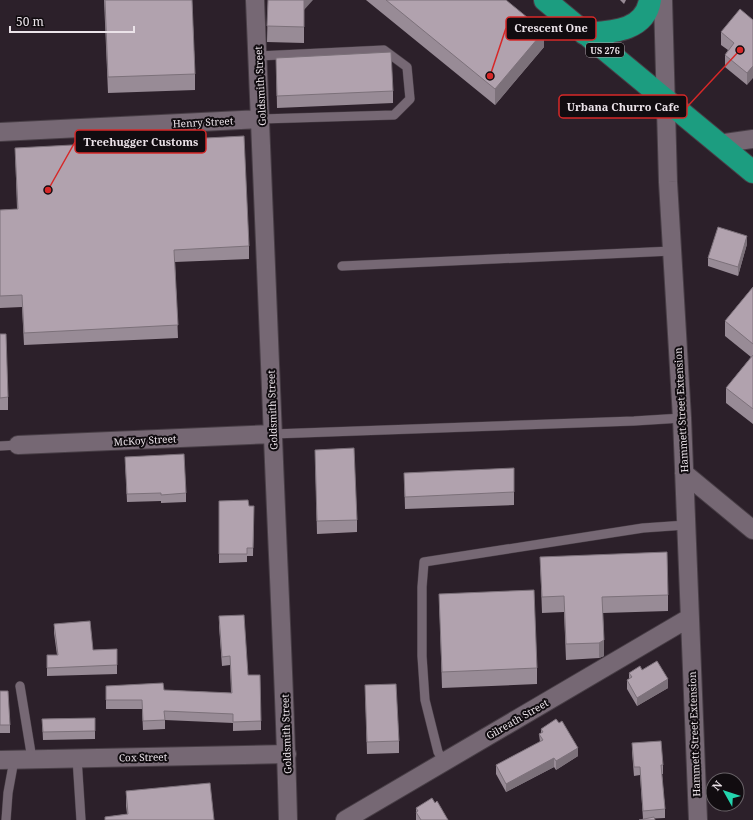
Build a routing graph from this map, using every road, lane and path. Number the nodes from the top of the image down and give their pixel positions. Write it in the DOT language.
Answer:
graph roads {
  1 [pos="256,0"];
  2 [pos="545,0"];
  3 [pos="650,0"];
  4 [pos="663,0"];
  5 [pos="585,34"];
  6 [pos="258,56"];
  7 [pos="665,101"];
  8 [pos="261,119"];
  9 [pos="0,132"];
  10 [pos="753,140"];
  11 [pos="718,144"];
  12 [pos="753,172"];
  13 [pos="672,251"];
  14 [pos="342,266"];
  15 [pos="682,418"];
  16 [pos="272,434"];
  17 [pos="18,445"];
  18 [pos="0,446"];
  19 [pos="684,473"];
  20 [pos="686,525"];
  21 [pos="753,530"];
  22 [pos="689,618"];
  23 [pos="20,686"];
  24 [pos="287,754"];
  25 [pos="76,758"];
  26 [pos="32,759"];
  27 [pos="7,760"];
  28 [pos="444,762"];
  29 [pos="6,820"];
  30 [pos="82,820"];
  31 [pos="288,820"];
  32 [pos="346,820"];
  33 [pos="698,820"];
  1 -- 6 [label="street, Goldsmith Street"];
  2 -- 5 [label="highway, US 276"];
  3 -- 5 [label="highway"];
  4 -- 7 [label="street, Hammett Street Extension"];
  5 -- 7 [label="highway, US 276"];
  6 -- 8 [label="street, Goldsmith Street"];
  6 -- 8 [label="lane"];
  7 -- 11 [label="highway, US 276"];
  7 -- 13 [label="street, Hammett Street Extension"];
  8 -- 9 [label="street, Henry Street"];
  8 -- 16 [label="street, Goldsmith Street"];
  10 -- 11 [label="street"];
  11 -- 12 [label="highway, US 276"];
  13 -- 14 [label="lane"];
  13 -- 15 [label="street, Hammett Street Extension"];
  15 -- 16 [label="lane"];
  15 -- 19 [label="street, Hammett Street Extension"];
  16 -- 17 [label="street, McKoy Street"];
  16 -- 24 [label="street, Goldsmith Street"];
  17 -- 18 [label="lane"];
  19 -- 20 [label="street, Hammett Street Extension"];
  19 -- 21 [label="street"];
  20 -- 22 [label="street, Hammett Street Extension"];
  20 -- 28 [label="lane"];
  22 -- 28 [label="street, Gilreath Street"];
  22 -- 33 [label="street, Hammett Street Extension"];
  23 -- 26 [label="lane"];
  24 -- 25 [label="street, Cox Street"];
  24 -- 31 [label="street, Goldsmith Street"];
  25 -- 26 [label="street, Cox Street"];
  25 -- 30 [label="lane"];
  26 -- 27 [label="street, Cox Street"];
  27 -- 29 [label="lane"];
  28 -- 32 [label="street, Gilreath Street"];
}
